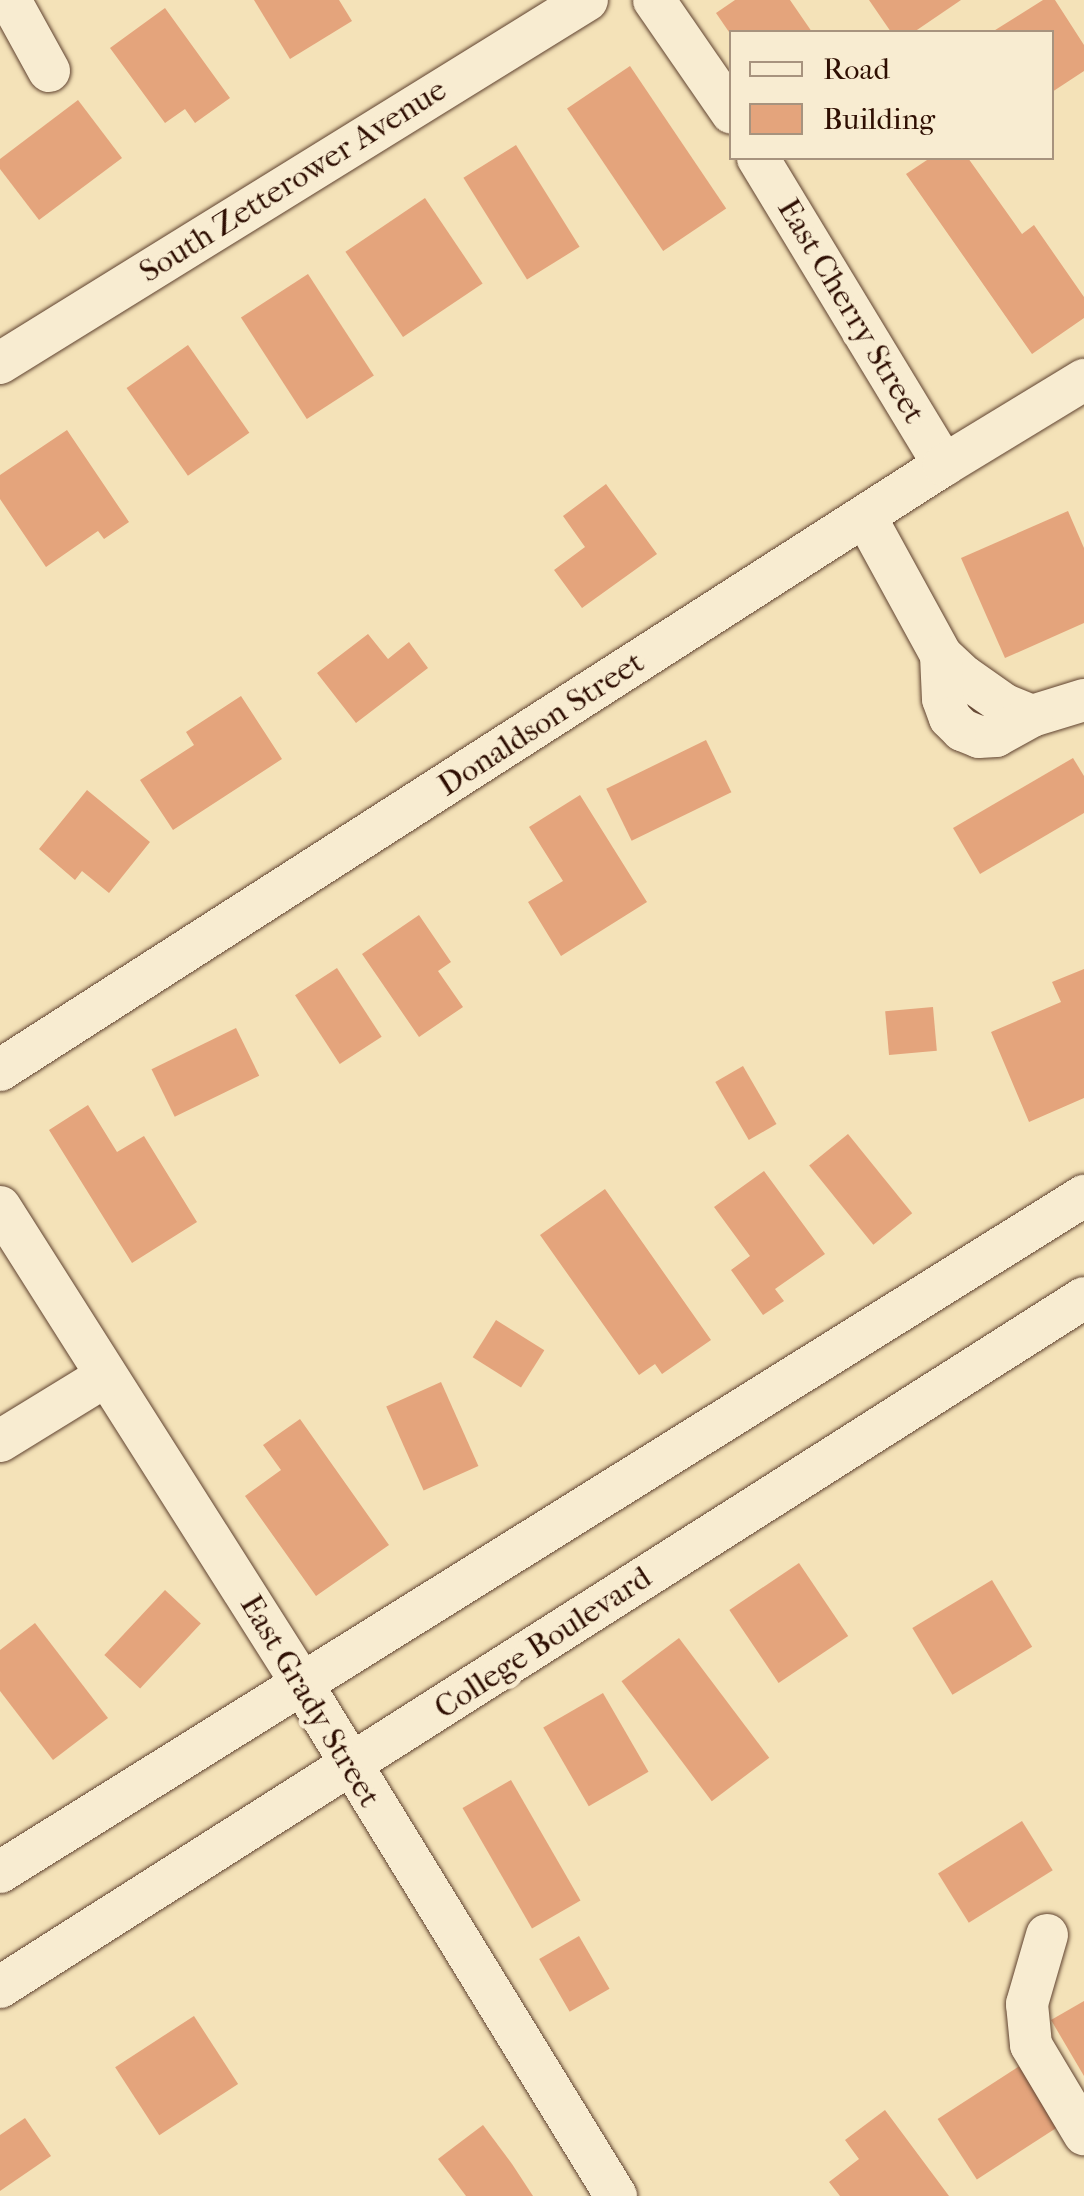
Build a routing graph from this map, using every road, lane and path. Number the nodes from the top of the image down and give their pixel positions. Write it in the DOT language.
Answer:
graph roads {
  1 [pos="10,0"];
  2 [pos="587,0"];
  3 [pos="654,0"];
  4 [pos="49,70"];
  5 [pos="729,109"];
  6 [pos="759,160"];
  7 [pos="0,363"];
  8 [pos="1084,380"];
  9 [pos="944,465"];
  10 [pos="865,516"];
  11 [pos="1084,700"];
  12 [pos="0,1070"];
  13 [pos="1084,1196"];
  14 [pos="0,1207"];
  15 [pos="1084,1298"];
  16 [pos="106,1376"];
  17 [pos="0,1441"];
  18 [pos="300,1682"];
  19 [pos="350,1767"];
  20 [pos="0,1872"];
  21 [pos="1047,1935"];
  22 [pos="0,1986"];
  23 [pos="1084,2134"];
  24 [pos="616,2196"];
  1 -- 4 [label="street"];
  2 -- 7 [label="street, South Zetterower Avenue"];
  3 -- 5 [label="street"];
  6 -- 9 [label="street, East Cherry Street"];
  8 -- 9 [label="street, Donaldson Street"];
  9 -- 10 [label="street, Donaldson Street"];
  10 -- 11 [label="street"];
  10 -- 12 [label="street, Donaldson Street"];
  13 -- 18 [label="street"];
  14 -- 16 [label="street, East Grady Street"];
  15 -- 19 [label="street, College Boulevard"];
  16 -- 17 [label="street"];
  16 -- 18 [label="street, East Grady Street"];
  18 -- 19 [label="street, East Grady Street"];
  18 -- 20 [label="street"];
  19 -- 22 [label="street, College Boulevard"];
  19 -- 24 [label="street, East Grady Street"];
  21 -- 23 [label="street"];
}
